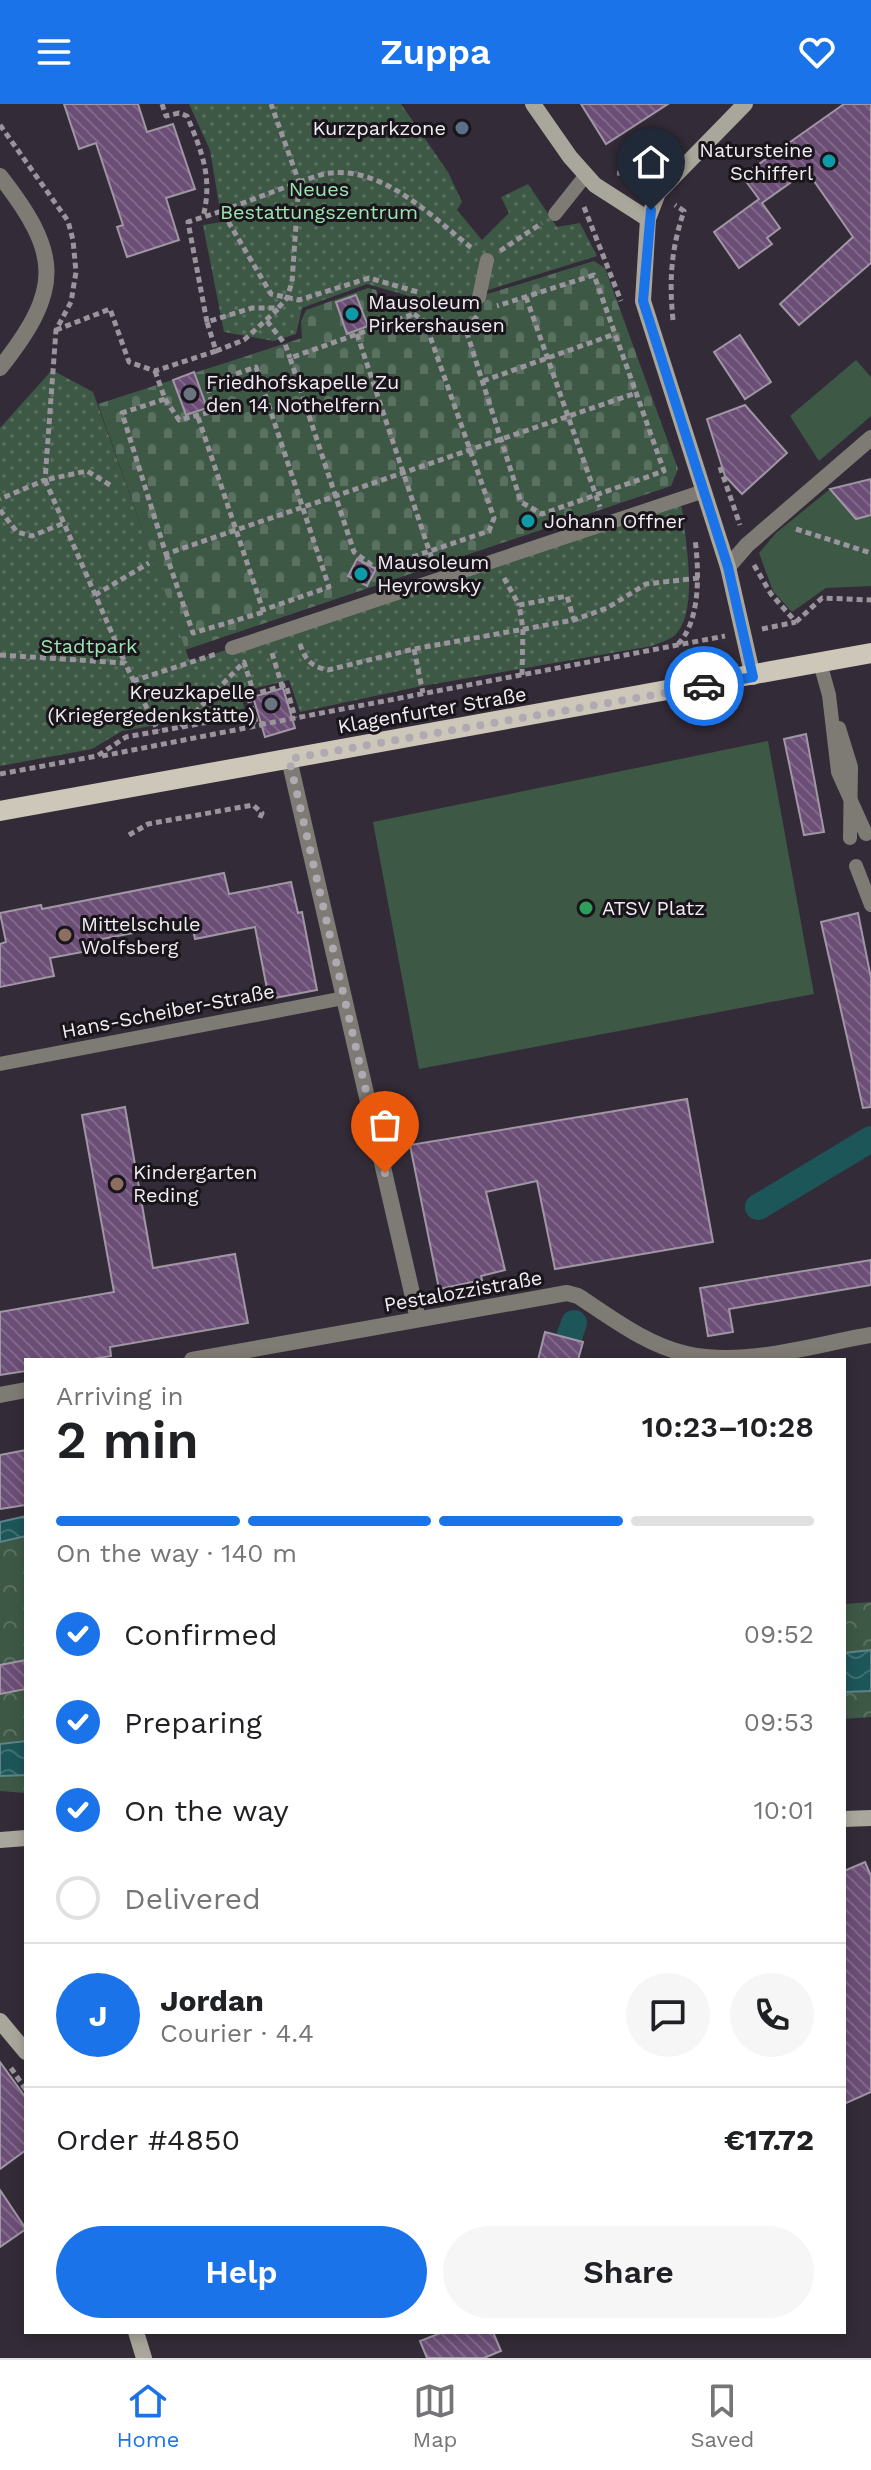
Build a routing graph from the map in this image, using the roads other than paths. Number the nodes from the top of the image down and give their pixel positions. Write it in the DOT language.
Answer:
graph roads {
  1 [pos="533,104"];
  2 [pos="745,104"];
  3 [pos="0,176"];
  4 [pos="590,180"];
  5 [pos="555,214"];
  6 [pos="648,219"];
  7 [pos="487,260"];
  8 [pos="480,304"];
  9 [pos="0,368"];
  10 [pos="871,438"];
  11 [pos="704,491"];
  12 [pos="728,567"];
  13 [pos="232,648"];
  14 [pos="871,653"];
  15 [pos="820,663"];
  16 [pos="753,677"];
  17 [pos="289,759"];
  18 [pos="850,797"];
  19 [pos="0,811"];
  20 [pos="866,834"];
  21 [pos="850,838"];
  22 [pos="856,866"];
  23 [pos="871,905"];
  24 [pos="344,998"];
  25 [pos="0,1064"];
  26 [pos="418,1319"];
  27 [pos="871,1335"];
  28 [pos="203,1358"];
  29 [pos="724,1358"];
  30 [pos="740,1358"];
  31 [pos="24,1390"];
  32 [pos="0,1395"];
  33 [pos="871,1818"];
  34 [pos="846,1819"];
  35 [pos="24,1838"];
  36 [pos="0,1840"];
  37 [pos="0,2021"];
  38 [pos="24,2050"];
  39 [pos="137,2334"];
  40 [pos="144,2358"];
  1 -- 4 [label="main road"];
  2 -- 6 [label="main road"];
  3 -- 9 [label="street"];
  4 -- 5 [label="lane"];
  4 -- 6 [label="main road"];
  6 -- 11 [label="main road"];
  7 -- 8 [label="lane"];
  10 -- 12 [label="street"];
  11 -- 12 [label="main road"];
  11 -- 13 [label="lane"];
  12 -- 16 [label="main road"];
  14 -- 15 [label="main road, Klagenfurter Straße"];
  15 -- 16 [label="main road, Klagenfurter Straße"];
  15 -- 18 [label="lane"];
  16 -- 17 [label="main road, Klagenfurter Straße"];
  17 -- 19 [label="main road, Klagenfurter Straße"];
  17 -- 24 [label="street"];
  18 -- 20 [label="lane"];
  18 -- 21 [label="lane"];
  22 -- 23 [label="lane"];
  24 -- 25 [label="lane, Hans-Scheiber-Straße"];
  24 -- 26 [label="street"];
  26 -- 28 [label="street, Pestalozzistraße"];
  26 -- 29 [label="street, Pestalozzistraße"];
  27 -- 30 [label="street, Pestalozzistraße"];
  31 -- 32 [label="street"];
  33 -- 34 [label="main road"];
  35 -- 36 [label="main road"];
  37 -- 38 [label="main road"];
  39 -- 40 [label="main road"];
}
